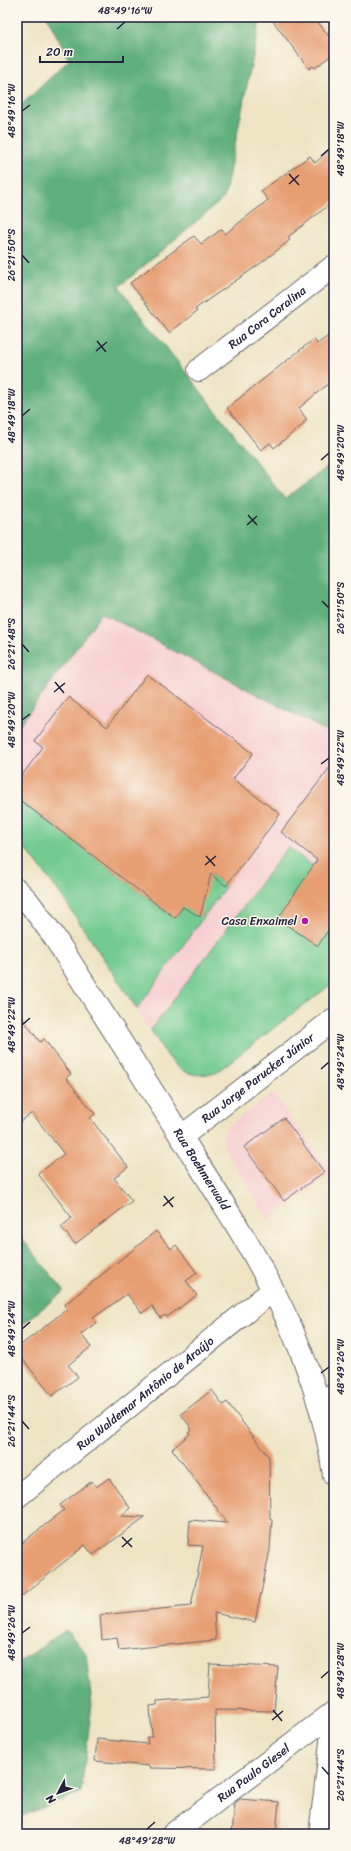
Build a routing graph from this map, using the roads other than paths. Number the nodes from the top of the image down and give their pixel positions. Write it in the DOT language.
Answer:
graph roads {
  1 [pos="334,266"];
  2 [pos="199,370"];
  3 [pos="17,890"];
  4 [pos="334,1019"];
  5 [pos="181,1137"];
  6 [pos="273,1290"];
  7 [pos="327,1400"];
  8 [pos="334,1475"];
  9 [pos="17,1497"];
  10 [pos="334,1712"];
  11 [pos="334,1717"];
  12 [pos="173,1834"];
  13 [pos="320,1834"];
  1 -- 2 [label="street, Rua Cora Coralina"];
  3 -- 5 [label="street, Rua Boehmerwald"];
  4 -- 5 [label="street, Rua Jorge Parucker Júnior"];
  5 -- 6 [label="street, Rua Boehmerwald"];
  6 -- 7 [label="street, Rua Boehmerwald"];
  6 -- 9 [label="street, Rua Waldemar Antônio de Araújo"];
  7 -- 8 [label="street, Rua Boehmerwald"];
  10 -- 12 [label="street, Rua Paulo Giesel"];
  11 -- 13 [label="street"];
}
